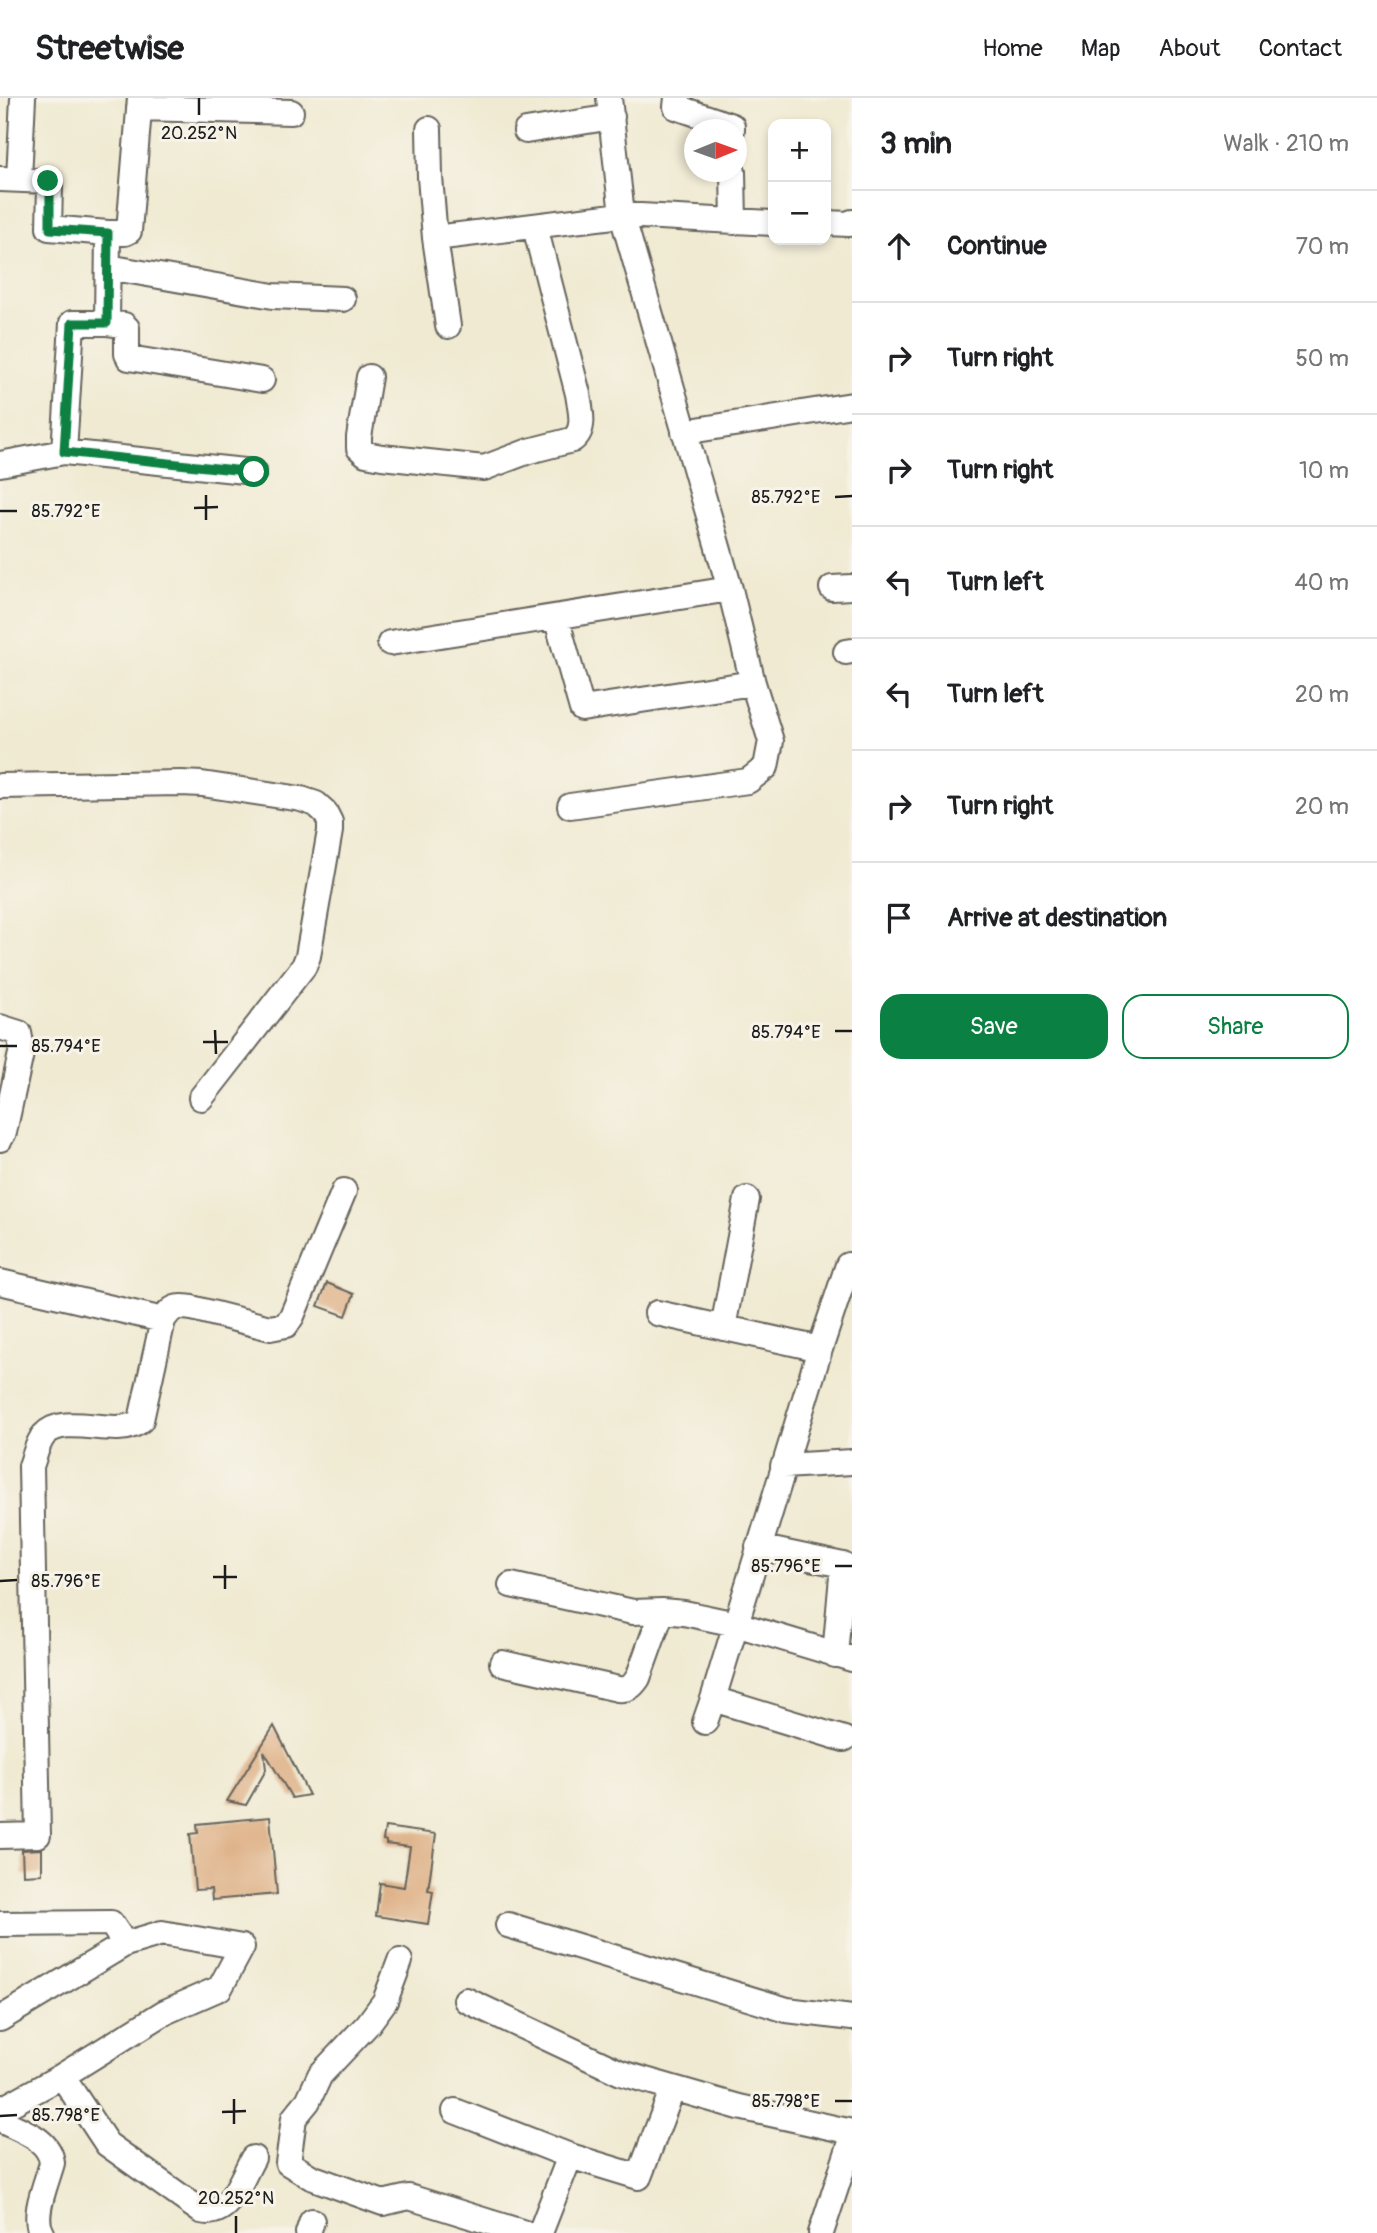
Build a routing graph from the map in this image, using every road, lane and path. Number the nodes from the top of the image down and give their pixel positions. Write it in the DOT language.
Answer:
graph roads {
  1 [pos="23,98"];
  2 [pos="677,98"];
  3 [pos="140,103"];
  4 [pos="610,107"];
  5 [pos="291,111"];
  6 [pos="711,119"];
  7 [pos="429,129"];
  8 [pos="526,131"];
  9 [pos="9,179"];
  10 [pos="733,182"];
  11 [pos="622,215"];
  12 [pos="734,222"];
  13 [pos="852,222"];
  14 [pos="768,223"];
  15 [pos="831,223"];
  16 [pos="535,226"];
  17 [pos="108,233"];
  18 [pos="435,238"];
  19 [pos="108,267"];
  20 [pos="343,299"];
  21 [pos="107,323"];
  22 [pos="448,326"];
  23 [pos="369,377"];
  24 [pos="262,380"];
  25 [pos="852,405"];
  26 [pos="684,432"];
  27 [pos="64,452"];
  28 [pos="0,464"];
  29 [pos="254,472"];
  30 [pos="730,589"];
  31 [pos="555,617"];
  32 [pos="390,643"];
  33 [pos="753,683"];
  34 [pos="0,786"];
  35 [pos="570,806"];
  36 [pos="0,1027"];
  37 [pos="201,1098"];
  38 [pos="0,1139"];
  39 [pos="344,1191"];
  40 [pos="747,1199"];
  41 [pos="848,1265"];
  42 [pos="0,1282"];
  43 [pos="657,1313"];
  44 [pos="163,1320"];
  45 [pos="723,1328"];
  46 [pos="820,1349"];
  47 [pos="852,1462"];
  48 [pos="783,1466"];
  49 [pos="758,1547"];
  50 [pos="511,1586"];
  51 [pos="662,1611"];
  52 [pos="736,1624"];
  53 [pos="844,1657"];
  54 [pos="502,1663"];
  55 [pos="713,1699"];
  56 [pos="705,1723"];
  57 [pos="844,1739"];
  58 [pos="0,1836"];
  59 [pos="0,1924"];
  60 [pos="508,1925"];
  61 [pos="125,1944"];
  62 [pos="400,1961"];
  63 [pos="466,2000"];
  64 [pos="852,2018"];
  65 [pos="0,2019"];
  66 [pos="62,2076"];
  67 [pos="673,2088"];
  68 [pos="0,2110"];
  69 [pos="455,2111"];
  70 [pos="0,2120"];
  71 [pos="852,2132"];
  72 [pos="852,2138"];
  73 [pos="570,2156"];
  74 [pos="253,2158"];
  75 [pos="42,2233"];
  76 [pos="525,2233"];
  77 [pos="540,2233"];
  78 [pos="821,2233"];
  1 -- 9 [label="street"];
  2 -- 6 [label="street"];
  3 -- 5 [label="street"];
  3 -- 17 [label="street"];
  4 -- 8 [label="street"];
  4 -- 11 [label="street"];
  7 -- 18 [label="street"];
  9 -- 17 [label="street"];
  10 -- 12 [label="street"];
  11 -- 12 [label="street"];
  11 -- 16 [label="street"];
  11 -- 26 [label="street"];
  12 -- 14 [label="street"];
  13 -- 15 [label="street"];
  16 -- 18 [label="street"];
  16 -- 23 [label="street"];
  17 -- 19 [label="street"];
  18 -- 22 [label="street"];
  19 -- 20 [label="street"];
  19 -- 21 [label="street"];
  21 -- 24 [label="street"];
  21 -- 27 [label="street"];
  25 -- 26 [label="street"];
  26 -- 30 [label="street"];
  27 -- 28 [label="street"];
  27 -- 29 [label="street"];
  30 -- 31 [label="street"];
  30 -- 33 [label="street"];
  31 -- 32 [label="street"];
  31 -- 33 [label="street"];
  33 -- 35 [label="street"];
  34 -- 37 [label="street"];
  36 -- 38 [label="street"];
  39 -- 44 [label="street"];
  40 -- 45 [label="street"];
  41 -- 46 [label="street"];
  42 -- 44 [label="street"];
  43 -- 45 [label="street"];
  44 -- 58 [label="street"];
  45 -- 46 [label="street"];
  46 -- 48 [label="street"];
  47 -- 48 [label="street"];
  48 -- 49 [label="street"];
  49 -- 52 [label="street"];
  49 -- 53 [label="street"];
  50 -- 51 [label="street"];
  51 -- 52 [label="street"];
  51 -- 54 [label="street"];
  52 -- 53 [label="street"];
  52 -- 55 [label="street"];
  55 -- 56 [label="street"];
  55 -- 57 [label="street"];
  59 -- 61 [label="street"];
  60 -- 64 [label="street"];
  61 -- 65 [label="street"];
  61 -- 66 [label="street"];
  62 -- 76 [label="street"];
  63 -- 67 [label="street"];
  66 -- 68 [label="street"];
  66 -- 74 [label="street"];
  67 -- 71 [label="street"];
  67 -- 73 [label="street"];
  69 -- 73 [label="street"];
  70 -- 75 [label="street"];
  72 -- 78 [label="street"];
  73 -- 77 [label="street"];
}
